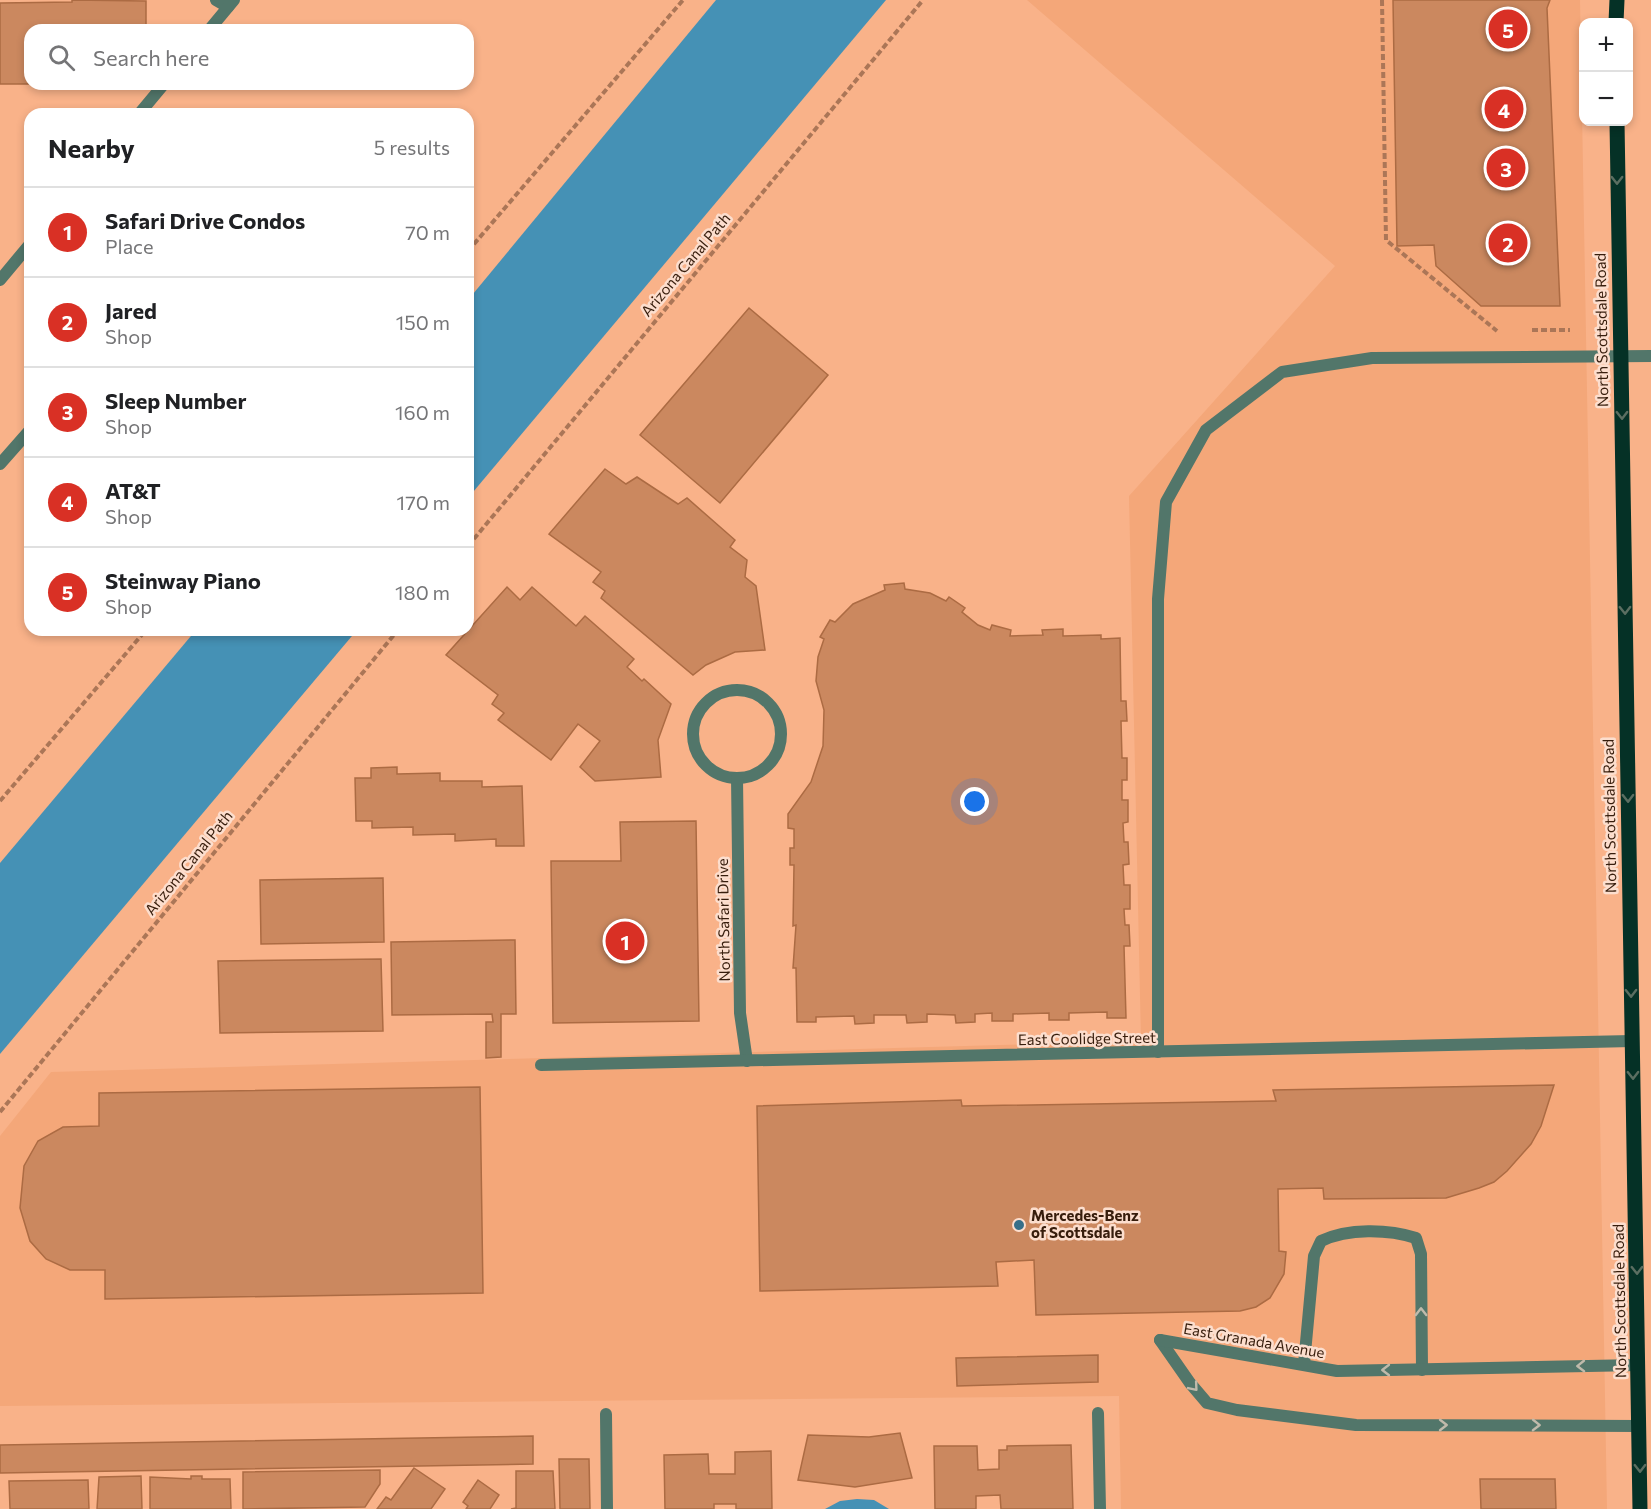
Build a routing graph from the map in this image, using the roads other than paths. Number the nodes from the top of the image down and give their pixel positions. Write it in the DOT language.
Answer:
graph roads {
  1 [pos="216,0"];
  2 [pos="1617,0"];
  3 [pos="231,3"];
  4 [pos="1617,18"];
  5 [pos="214,24"];
  6 [pos="159,90"];
  7 [pos="144,108"];
  8 [pos="1617,126"];
  9 [pos="24,251"];
  10 [pos="0,280"];
  11 [pos="1620,356"];
  12 [pos="1651,356"];
  13 [pos="24,437"];
  14 [pos="0,464"];
  15 [pos="737,778"];
  16 [pos="1632,1041"];
  17 [pos="1158,1052"];
  18 [pos="747,1061"];
  19 [pos="542,1065"];
  20 [pos="1304,1364"];
  21 [pos="1645,1365"];
  22 [pos="1422,1370"];
  23 [pos="1098,1413"];
  24 [pos="606,1414"];
  25 [pos="1645,1426"];
  26 [pos="608,1509"];
  27 [pos="1100,1509"];
  28 [pos="1641,1509"];
  1 -- 3 [label="street"];
  2 -- 4 [label="main road"];
  3 -- 5 [label="street"];
  6 -- 7 [label="street"];
  8 -- 11 [label="main road, North Scottsdale Road, one-way"];
  9 -- 10 [label="street"];
  11 -- 12 [label="street"];
  11 -- 16 [label="main road, North Scottsdale Road, one-way"];
  11 -- 17 [label="street"];
  13 -- 14 [label="street"];
  15 -- 15 [label="street"];
  15 -- 18 [label="street, North Safari Drive"];
  16 -- 17 [label="street, East Coolidge Street"];
  16 -- 21 [label="main road, North Scottsdale Road, one-way"];
  17 -- 18 [label="street, East Coolidge Street"];
  18 -- 19 [label="street, East Coolidge Street"];
  22 -- 20 [label="street, East Granada Avenue, one-way"];
  22 -- 20 [label="street, one-way"];
  20 -- 25 [label="street, East Granada Avenue, one-way"];
  21 -- 22 [label="street, East Granada Avenue, one-way"];
  21 -- 25 [label="main road, North Scottsdale Road"];
  23 -- 27 [label="street"];
  24 -- 26 [label="street"];
  25 -- 28 [label="main road, North Scottsdale Road, one-way"];
}
